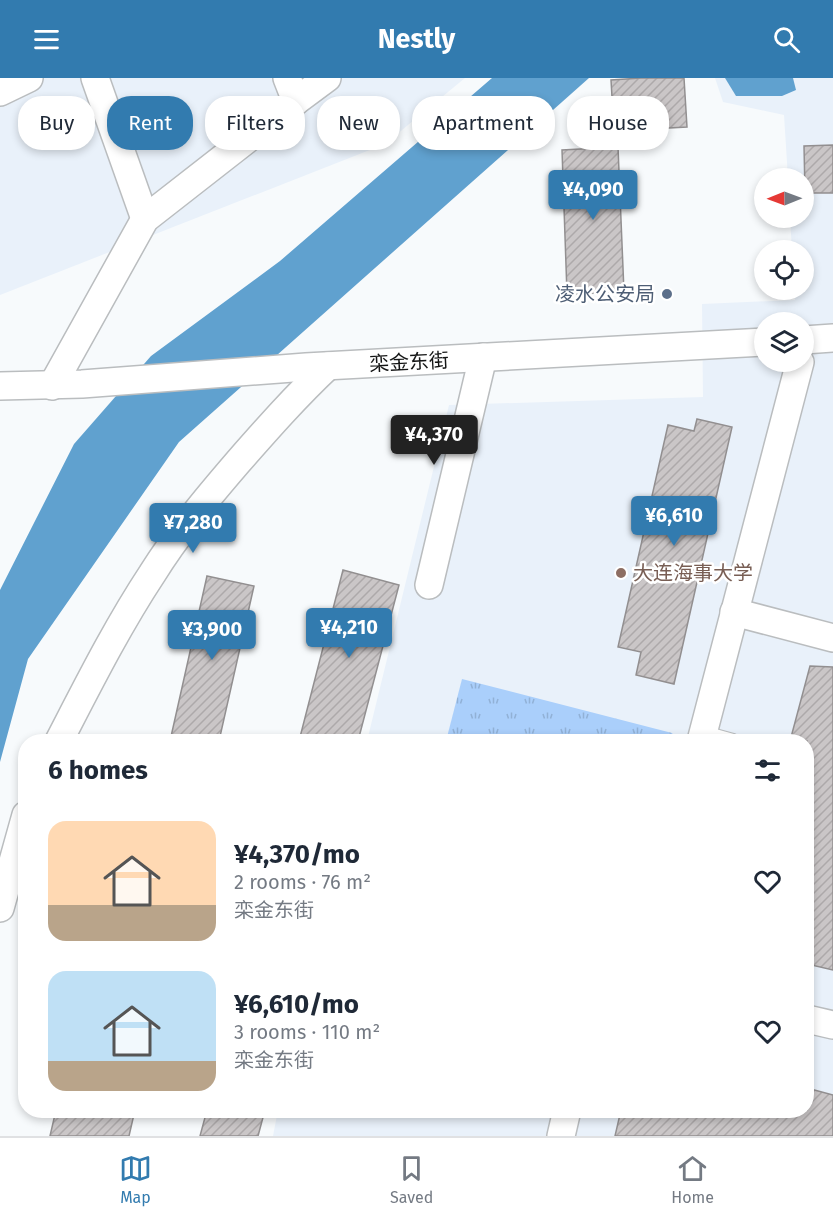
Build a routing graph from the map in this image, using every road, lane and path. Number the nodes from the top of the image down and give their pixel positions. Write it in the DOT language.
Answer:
graph roads {
  1 [pos="29,78"];
  2 [pos="95,78"];
  3 [pos="327,78"];
  4 [pos="291,89"];
  5 [pos="0,92"];
  6 [pos="145,219"];
  7 [pos="833,338"];
  8 [pos="754,343"];
  9 [pos="814,344"];
  10 [pos="483,357"];
  11 [pos="317,367"];
  12 [pos="796,372"];
  13 [pos="0,386"];
  14 [pos="52,386"];
  15 [pos="429,585"];
  16 [pos="734,612"];
  17 [pos="833,638"];
  18 [pos="63,734"];
  19 [pos="703,734"];
  20 [pos="18,844"];
  21 [pos="0,908"];
  22 [pos="814,1021"];
  23 [pos="833,1025"];
  24 [pos="565,1118"];
  25 [pos="561,1136"];
  1 -- 5 [label="street"];
  2 -- 6 [label="street"];
  3 -- 4 [label="street"];
  4 -- 6 [label="street"];
  6 -- 14 [label="street"];
  7 -- 9 [label="street"];
  8 -- 10 [label="street, 栾金东街"];
  10 -- 11 [label="street, 栾金东街"];
  10 -- 15 [label="street"];
  11 -- 14 [label="street, 栾金东街"];
  11 -- 18 [label="street"];
  12 -- 16 [label="street"];
  13 -- 14 [label="street, 栾金东街"];
  16 -- 17 [label="street"];
  16 -- 19 [label="street"];
  20 -- 21 [label="street"];
  22 -- 23 [label="street"];
  24 -- 25 [label="street"];
}
